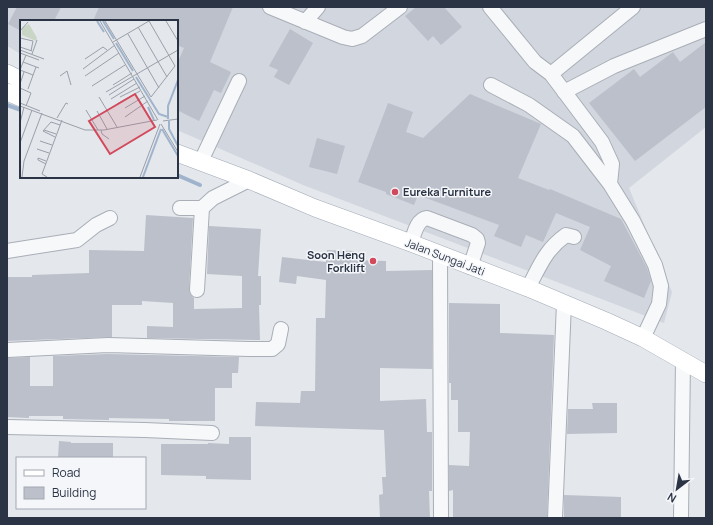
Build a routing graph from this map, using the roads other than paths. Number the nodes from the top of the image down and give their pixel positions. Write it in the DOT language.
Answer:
graph roads {
  1 [pos="270,7"];
  2 [pos="318,7"];
  3 [pos="400,7"];
  4 [pos="633,7"];
  5 [pos="494,8"];
  6 [pos="305,22"];
  7 [pos="706,29"];
  8 [pos="7,73"];
  9 [pos="551,74"];
  10 [pos="20,80"];
  11 [pos="239,81"];
  12 [pos="491,85"];
  13 [pos="7,92"];
  14 [pos="564,92"];
  15 [pos="20,98"];
  16 [pos="178,152"];
  17 [pos="201,161"];
  18 [pos="249,180"];
  19 [pos="610,184"];
  20 [pos="180,208"];
  21 [pos="202,208"];
  22 [pos="110,218"];
  23 [pos="574,237"];
  24 [pos="411,243"];
  25 [pos="7,251"];
  26 [pos="440,255"];
  27 [pos="470,267"];
  28 [pos="528,288"];
  29 [pos="197,290"];
  30 [pos="564,304"];
  31 [pos="281,329"];
  32 [pos="643,338"];
  33 [pos="7,350"];
  34 [pos="683,360"];
  35 [pos="706,374"];
  36 [pos="7,427"];
  37 [pos="212,433"];
  38 [pos="441,518"];
  39 [pos="555,518"];
  40 [pos="681,518"];
  1 -- 6 [label="street"];
  2 -- 6 [label="street"];
  3 -- 6 [label="street"];
  4 -- 9 [label="street"];
  5 -- 9 [label="street"];
  7 -- 14 [label="street"];
  8 -- 10 [label="main road"];
  9 -- 14 [label="street"];
  11 -- 17 [label="street"];
  12 -- 19 [label="street"];
  13 -- 15 [label="main road"];
  14 -- 19 [label="street"];
  16 -- 17 [label="main road, Jalan Sungai Jati"];
  17 -- 18 [label="main road, Jalan Sungai Jati"];
  18 -- 21 [label="street"];
  18 -- 24 [label="main road, Jalan Sungai Jati"];
  19 -- 32 [label="street"];
  20 -- 21 [label="street"];
  21 -- 29 [label="street"];
  22 -- 25 [label="street"];
  23 -- 28 [label="street"];
  24 -- 26 [label="main road, Jalan Sungai Jati"];
  24 -- 27 [label="street"];
  26 -- 27 [label="main road, Jalan Sungai Jati"];
  26 -- 38 [label="street"];
  27 -- 28 [label="main road, Jalan Sungai Jati"];
  28 -- 30 [label="main road, Jalan Sungai Jati"];
  30 -- 32 [label="main road, Jalan Sungai Jati"];
  30 -- 39 [label="street"];
  31 -- 33 [label="street"];
  32 -- 34 [label="main road, Jalan Sungai Jati"];
  34 -- 35 [label="main road, Jalan Sungai Jati"];
  34 -- 40 [label="street"];
  36 -- 37 [label="street"];
}
